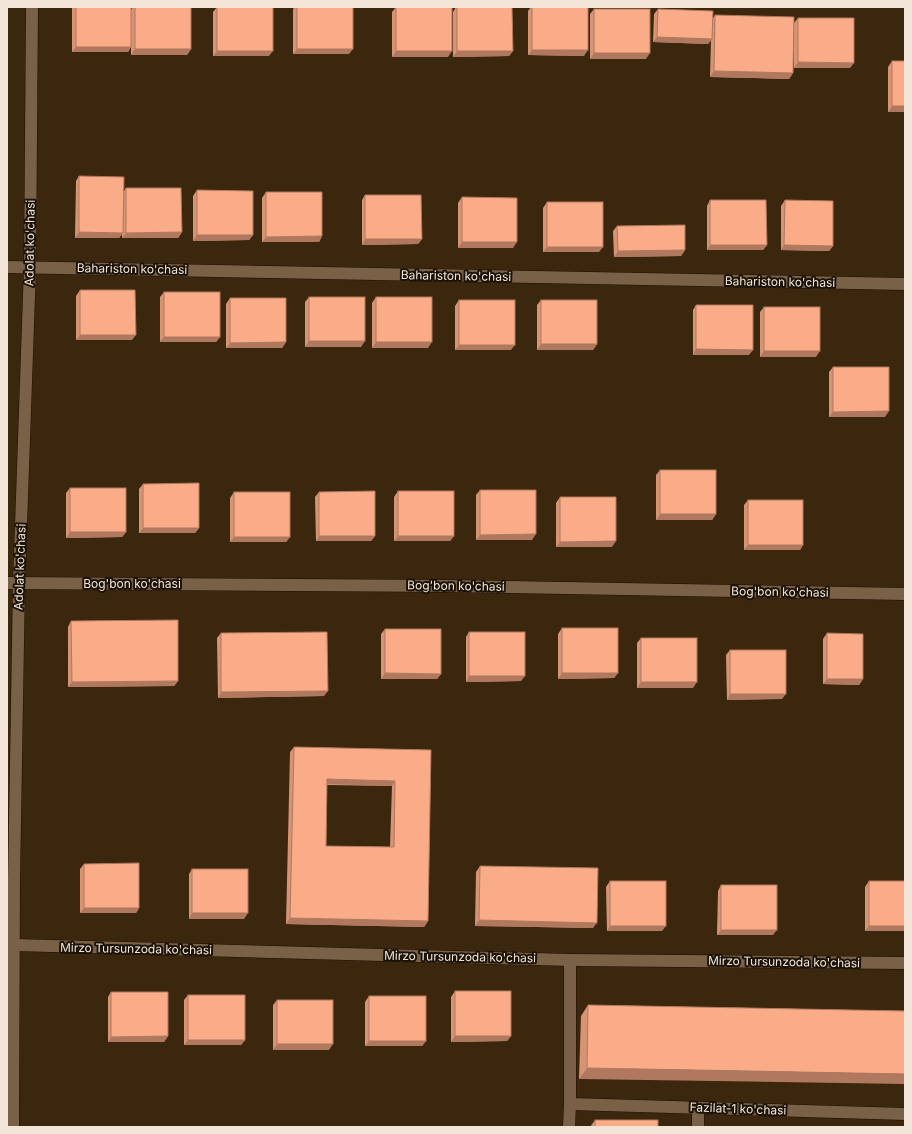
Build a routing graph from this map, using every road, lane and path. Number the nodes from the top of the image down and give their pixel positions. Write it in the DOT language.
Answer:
graph roads {
  1 [pos="32,7"];
  2 [pos="7,266"];
  3 [pos="30,267"];
  4 [pos="905,284"];
  5 [pos="13,583"];
  6 [pos="905,594"];
  7 [pos="11,880"];
  8 [pos="14,945"];
  9 [pos="570,960"];
  10 [pos="905,963"];
  11 [pos="570,1104"];
  12 [pos="698,1108"];
  13 [pos="905,1114"];
  14 [pos="13,1127"];
  15 [pos="569,1127"];
  16 [pos="698,1127"];
  1 -- 3 [label="street, Adolat ko'chasi"];
  2 -- 3 [label="street, Bahariston ko'chasi"];
  3 -- 4 [label="street, Bahariston ko'chasi"];
  3 -- 5 [label="street, Adolat ko'chasi"];
  5 -- 6 [label="street, Bog'bon ko'chasi"];
  5 -- 7 [label="street, Adolat ko'chasi"];
  7 -- 8 [label="street, Adolat ko'chasi"];
  8 -- 9 [label="street, Mirzo Tursunzoda ko'chasi"];
  8 -- 14 [label="street, Adolat ko'chasi"];
  9 -- 10 [label="street, Mirzo Tursunzoda ko'chasi"];
  9 -- 11 [label="street"];
  11 -- 12 [label="street, Fazilat-1 ko'chasi"];
  11 -- 15 [label="street"];
  12 -- 13 [label="street, Fazilat-1 ko'chasi"];
  12 -- 16 [label="street"];
}
